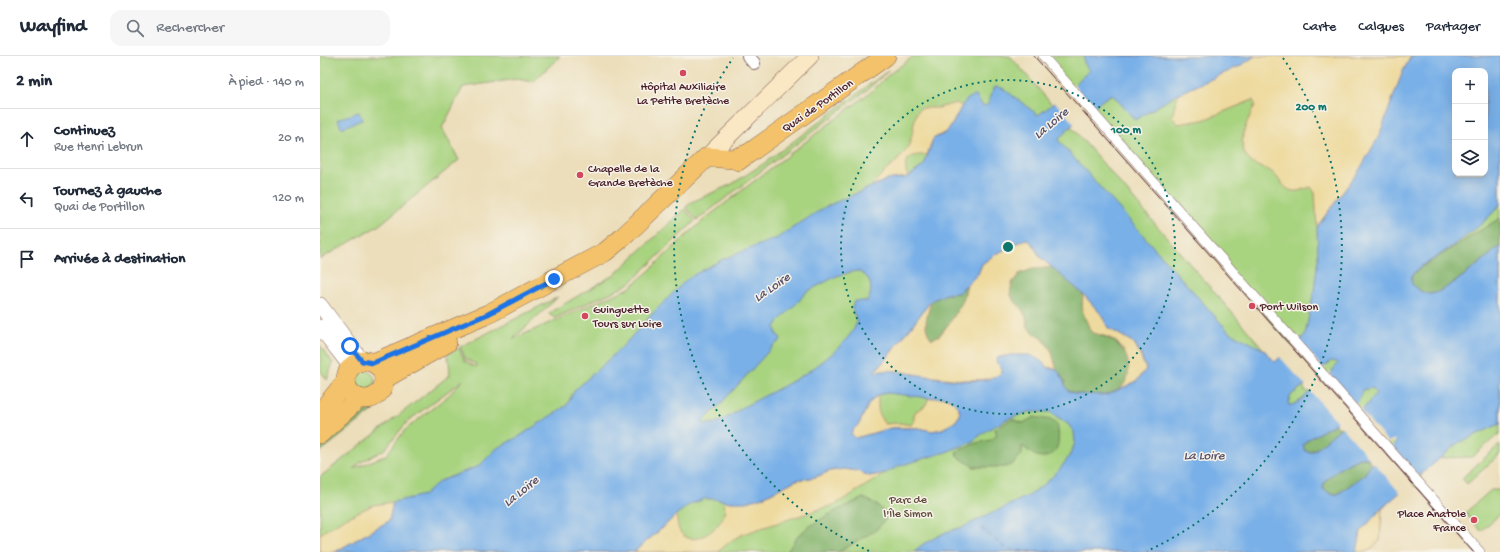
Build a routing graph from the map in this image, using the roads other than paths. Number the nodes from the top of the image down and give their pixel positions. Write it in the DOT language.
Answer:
graph roads {
  1 [pos="810,56"];
  2 [pos="886,56"];
  3 [pos="1043,56"];
  4 [pos="747,154"];
  5 [pos="707,157"];
  6 [pos="685,178"];
  7 [pos="320,305"];
  8 [pos="488,314"];
  9 [pos="320,328"];
  10 [pos="358,368"];
  11 [pos="384,379"];
  12 [pos="359,398"];
  13 [pos="322,407"];
  14 [pos="320,434"];
  15 [pos="1480,552"];
  1 -- 5 [label="main road, Quai de Portillon"];
  2 -- 4 [label="main road, Quai de Portillon"];
  3 -- 15 [label="street"];
  4 -- 5 [label="main road, Quai de Portillon"];
  4 -- 6 [label="main road, Quai de Portillon"];
  5 -- 6 [label="main road, Quai de Portillon"];
  6 -- 8 [label="main road, Quai de Portillon"];
  7 -- 10 [label="street"];
  8 -- 10 [label="main road, Quai de Portillon"];
  8 -- 11 [label="main road, Quai de Portillon"];
  9 -- 10 [label="street"];
  10 -- 11 [label="main road"];
  10 -- 12 [label="main road"];
  10 -- 13 [label="main road, Quai de Portillon"];
  11 -- 12 [label="main road"];
  12 -- 14 [label="main road"];
}
